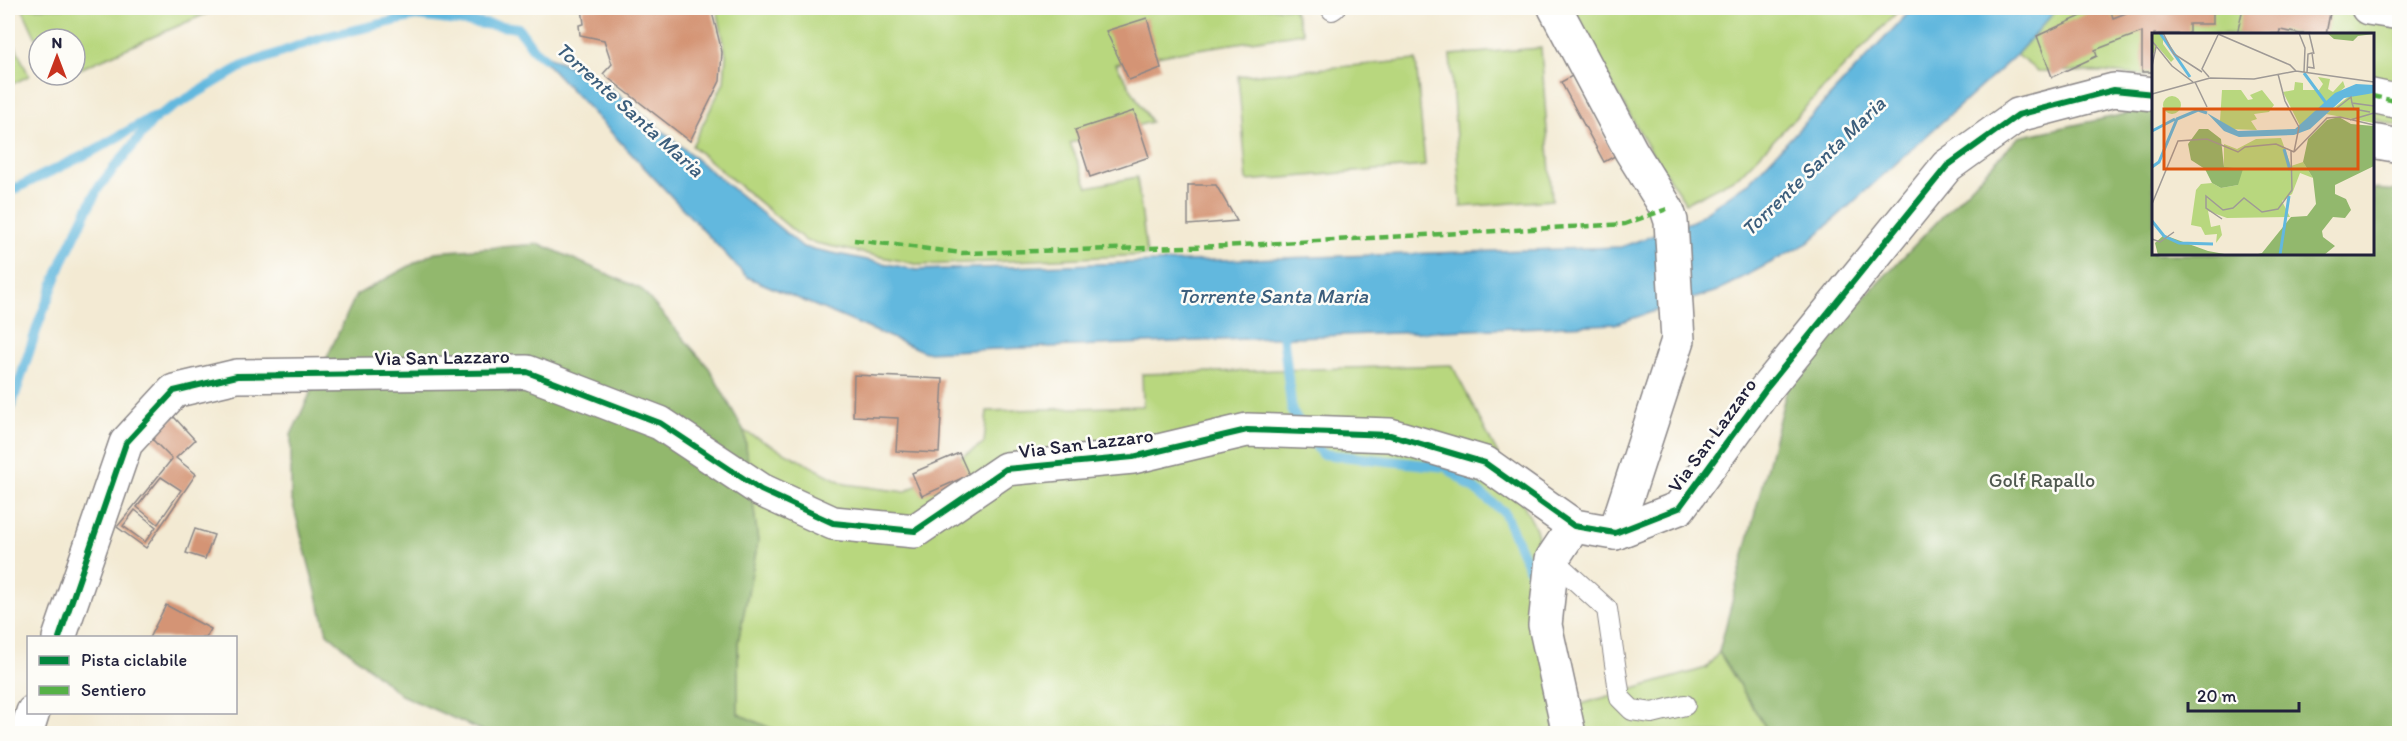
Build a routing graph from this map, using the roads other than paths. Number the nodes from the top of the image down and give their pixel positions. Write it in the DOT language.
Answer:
graph roads {
  1 [pos="1555,8"];
  2 [pos="2368,8"];
  3 [pos="2400,13"];
  4 [pos="2152,94"];
  5 [pos="2374,96"];
  6 [pos="2400,102"];
  7 [pos="2374,141"];
  8 [pos="2400,146"];
  9 [pos="1574,526"];
  10 [pos="1615,533"];
  11 [pos="1552,559"];
  12 [pos="60,636"];
  13 [pos="1685,705"];
  14 [pos="32,714"];
  15 [pos="26,734"];
  16 [pos="1569,734"];
  1 -- 10 [label="street"];
  2 -- 3 [label="street"];
  4 -- 10 [label="street, Via San Lazzaro"];
  5 -- 6 [label="street"];
  7 -- 8 [label="street"];
  9 -- 10 [label="street, Via San Lazzaro"];
  9 -- 11 [label="street"];
  9 -- 12 [label="street, Via San Lazzaro"];
  11 -- 13 [label="lane"];
  11 -- 16 [label="street"];
  14 -- 15 [label="street"];
}
